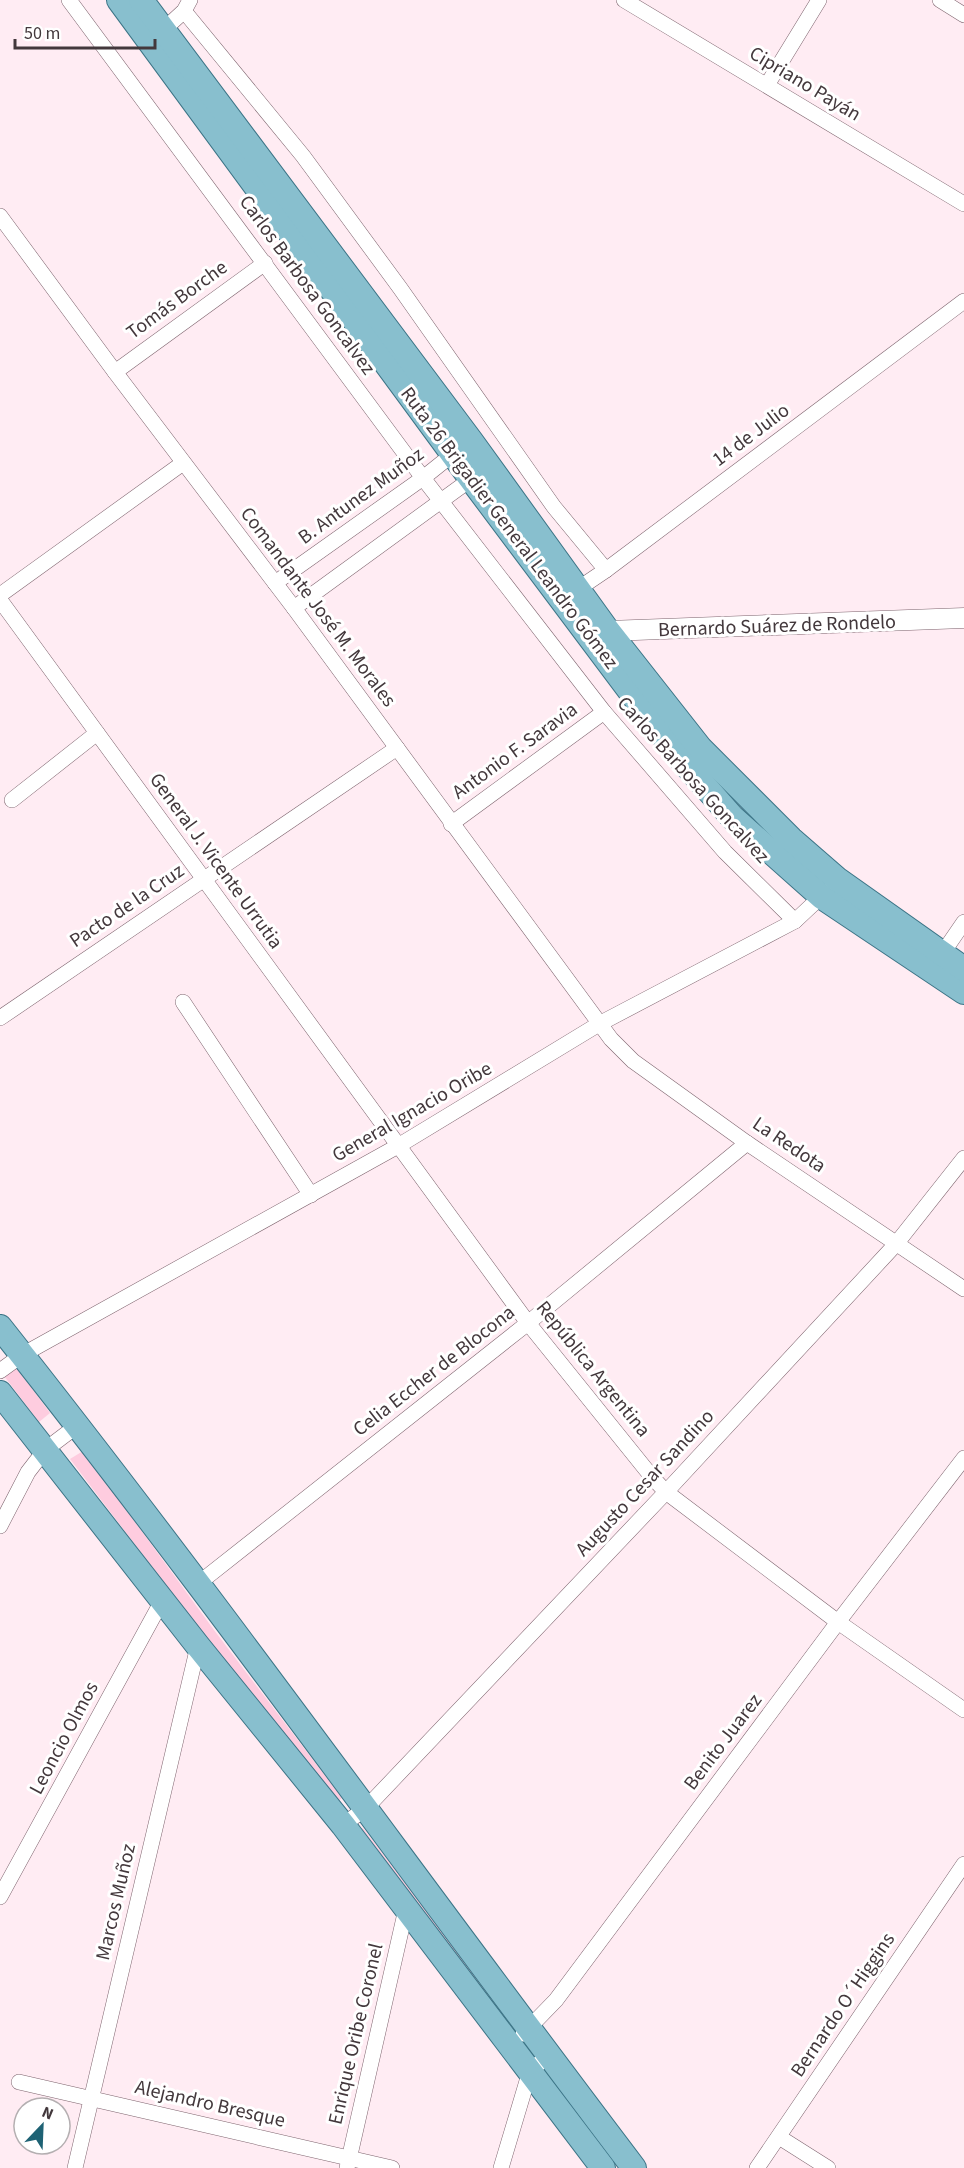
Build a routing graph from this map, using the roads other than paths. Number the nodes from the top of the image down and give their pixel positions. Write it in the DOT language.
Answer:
graph roads {
  1 [pos="69,0"];
  2 [pos="119,0"];
  3 [pos="141,0"];
  4 [pos="624,0"];
  5 [pos="819,0"];
  6 [pos="940,0"];
  7 [pos="187,5"];
  8 [pos="964,15"];
  9 [pos="157,36"];
  10 [pos="767,85"];
  11 [pos="964,204"];
  12 [pos="0,216"];
  13 [pos="265,263"];
  14 [pos="964,301"];
  15 [pos="115,372"];
  16 [pos="462,447"];
  17 [pos="183,463"];
  18 [pos="480,473"];
  19 [pos="423,478"];
  20 [pos="440,500"];
  21 [pos="606,570"];
  22 [pos="275,583"];
  23 [pos="570,594"];
  24 [pos="0,597"];
  25 [pos="294,608"];
  26 [pos="964,618"];
  27 [pos="600,635"];
  28 [pos="604,712"];
  29 [pos="97,733"];
  30 [pos="397,748"];
  31 [pos="12,800"];
  32 [pos="451,824"];
  33 [pos="204,880"];
  34 [pos="830,888"];
  35 [pos="795,921"];
  36 [pos="964,922"];
  37 [pos="942,954"];
  38 [pos="964,969"];
  39 [pos="964,992"];
  40 [pos="183,1002"];
  41 [pos="0,1018"];
  42 [pos="599,1024"];
  43 [pos="747,1143"];
  44 [pos="398,1146"];
  45 [pos="964,1158"];
  46 [pos="311,1195"];
  47 [pos="896,1244"];
  48 [pos="964,1289"];
  49 [pos="528,1323"];
  50 [pos="0,1327"];
  51 [pos="22,1355"];
  52 [pos="0,1371"];
  53 [pos="0,1393"];
  54 [pos="78,1425"];
  55 [pos="45,1450"];
  56 [pos="964,1458"];
  57 [pos="666,1492"];
  58 [pos="0,1526"];
  59 [pos="199,1583"];
  60 [pos="163,1599"];
  61 [pos="838,1622"];
  62 [pos="198,1646"];
  63 [pos="964,1710"];
  64 [pos="366,1808"];
  65 [pos="343,1825"];
  66 [pos="964,1864"];
  67 [pos="0,1897"];
  68 [pos="406,1909"];
  69 [pos="529,2029"];
  70 [pos="509,2044"];
  71 [pos="549,2055"];
  72 [pos="530,2071"];
  73 [pos="19,2082"];
  74 [pos="91,2098"];
  75 [pos="779,2137"];
  76 [pos="348,2163"];
  77 [pos="75,2168"];
  78 [pos="392,2168"];
  79 [pos="501,2168"];
  80 [pos="603,2168"];
  81 [pos="634,2168"];
  82 [pos="757,2168"];
  83 [pos="828,2168"];
  1 -- 13 [label="street, Carlos Barbosa Goncalvez"];
  2 -- 9 [label="main road, Ruta 26 Brigadier General Leandro Gómez"];
  3 -- 9 [label="main road, Ruta 26 Brigadier General Leandro Gómez"];
  4 -- 10 [label="street, Cipriano Payán"];
  5 -- 10 [label="street"];
  6 -- 8 [label="street"];
  7 -- 9 [label="street"];
  7 -- 21 [label="street"];
  9 -- 16 [label="main road, Ruta 26 Brigadier General Leandro Gómez"];
  10 -- 11 [label="street, Cipriano Payán"];
  12 -- 15 [label="street, Comandante José M. Morales"];
  13 -- 15 [label="street, Tomás Borche"];
  13 -- 19 [label="street, Carlos Barbosa Goncalvez"];
  14 -- 21 [label="street, 14 de Julio"];
  15 -- 17 [label="street, Comandante José M. Morales"];
  16 -- 18 [label="main road, Ruta 26 Brigadier General Leandro Gómez"];
  16 -- 19 [label="street, B. Antunez Muñoz"];
  17 -- 22 [label="street, Comandante José M. Morales"];
  17 -- 24 [label="street"];
  18 -- 20 [label="street"];
  18 -- 23 [label="main road, Ruta 26 Brigadier General Leandro Gómez"];
  19 -- 20 [label="street, Carlos Barbosa Goncalvez"];
  19 -- 22 [label="street, B. Antunez Muñoz"];
  20 -- 25 [label="street"];
  20 -- 28 [label="street, Carlos Barbosa Goncalvez"];
  21 -- 23 [label="street, 14 de Julio"];
  22 -- 25 [label="street, Comandante José M. Morales"];
  23 -- 27 [label="main road, Ruta 26 Brigadier General Leandro Gómez"];
  24 -- 29 [label="street, General J. Vicente Urrutia"];
  25 -- 30 [label="street, Comandante José M. Morales"];
  26 -- 27 [label="street, Bernardo Suárez de Rondelo"];
  27 -- 34 [label="main road, Ruta 26 Brigadier General Leandro Gómez"];
  28 -- 32 [label="street, Antonio F. Saravia"];
  28 -- 35 [label="street, Carlos Barbosa Goncalvez"];
  29 -- 31 [label="street"];
  29 -- 33 [label="street, General J. Vicente Urrutia"];
  30 -- 32 [label="street, Comandante José M. Morales"];
  30 -- 33 [label="street, Pacto de la Cruz"];
  32 -- 42 [label="street, Comandante José M. Morales"];
  33 -- 41 [label="street, Pacto de la Cruz"];
  33 -- 44 [label="street, General J. Vicente Urrutia"];
  34 -- 35 [label="street, General Ignacio Oribe"];
  34 -- 37 [label="main road, Ruta 26 Brigadier General Leandro Gómez"];
  34 -- 39 [label="main road, Ruta 26 Brigadier General Leandro Gómez"];
  35 -- 42 [label="street, General Ignacio Oribe"];
  36 -- 37 [label="street"];
  37 -- 38 [label="main road, Ruta 26 Brigadier General Leandro Gómez"];
  40 -- 46 [label="street"];
  42 -- 43 [label="street, La Redota"];
  42 -- 44 [label="street, General Ignacio Oribe"];
  43 -- 47 [label="street, La Redota"];
  43 -- 49 [label="street, Celia Eccher de Blocona"];
  44 -- 46 [label="street, General Ignacio Oribe"];
  44 -- 49 [label="street, República Argentina"];
  45 -- 47 [label="street, Augusto Cesar Sandino"];
  46 -- 51 [label="street, General Ignacio Oribe"];
  47 -- 48 [label="street, La Redota"];
  47 -- 57 [label="street, Augusto Cesar Sandino"];
  49 -- 57 [label="street, República Argentina"];
  49 -- 59 [label="street, Celia Eccher de Blocona"];
  50 -- 51 [label="main road"];
  51 -- 52 [label="street, General Ignacio Oribe"];
  51 -- 54 [label="main road"];
  53 -- 55 [label="main road"];
  54 -- 55 [label="street"];
  54 -- 59 [label="main road"];
  55 -- 58 [label="street"];
  55 -- 60 [label="main road"];
  56 -- 61 [label="street, Benito Juarez"];
  57 -- 61 [label="street, República Argentina"];
  57 -- 64 [label="street, Augusto Cesar Sandino"];
  59 -- 64 [label="main road"];
  60 -- 62 [label="main road"];
  60 -- 67 [label="street, Leoncio Olmos"];
  61 -- 63 [label="street, República Argentina"];
  61 -- 69 [label="street, Benito Juarez"];
  62 -- 65 [label="main road"];
  62 -- 74 [label="street, Marcos Muñoz"];
  64 -- 65 [label="street, Augusto Cesar Sandino"];
  64 -- 69 [label="main road"];
  65 -- 68 [label="main road"];
  66 -- 75 [label="street, Bernardo O´Higgins"];
  68 -- 70 [label="main road"];
  68 -- 76 [label="street, Enrique Oribe Coronel"];
  69 -- 70 [label="street, Benito Juarez"];
  69 -- 71 [label="main road"];
  70 -- 72 [label="main road"];
  71 -- 72 [label="street"];
  71 -- 81 [label="main road"];
  72 -- 79 [label="street"];
  72 -- 80 [label="main road"];
  73 -- 74 [label="street, Alejandro Bresque"];
  74 -- 76 [label="street, Alejandro Bresque"];
  74 -- 77 [label="street, Marcos Muñoz"];
  75 -- 82 [label="street, Bernardo O´Higgins"];
  75 -- 83 [label="street"];
  76 -- 78 [label="street, Alejandro Bresque"];
}
